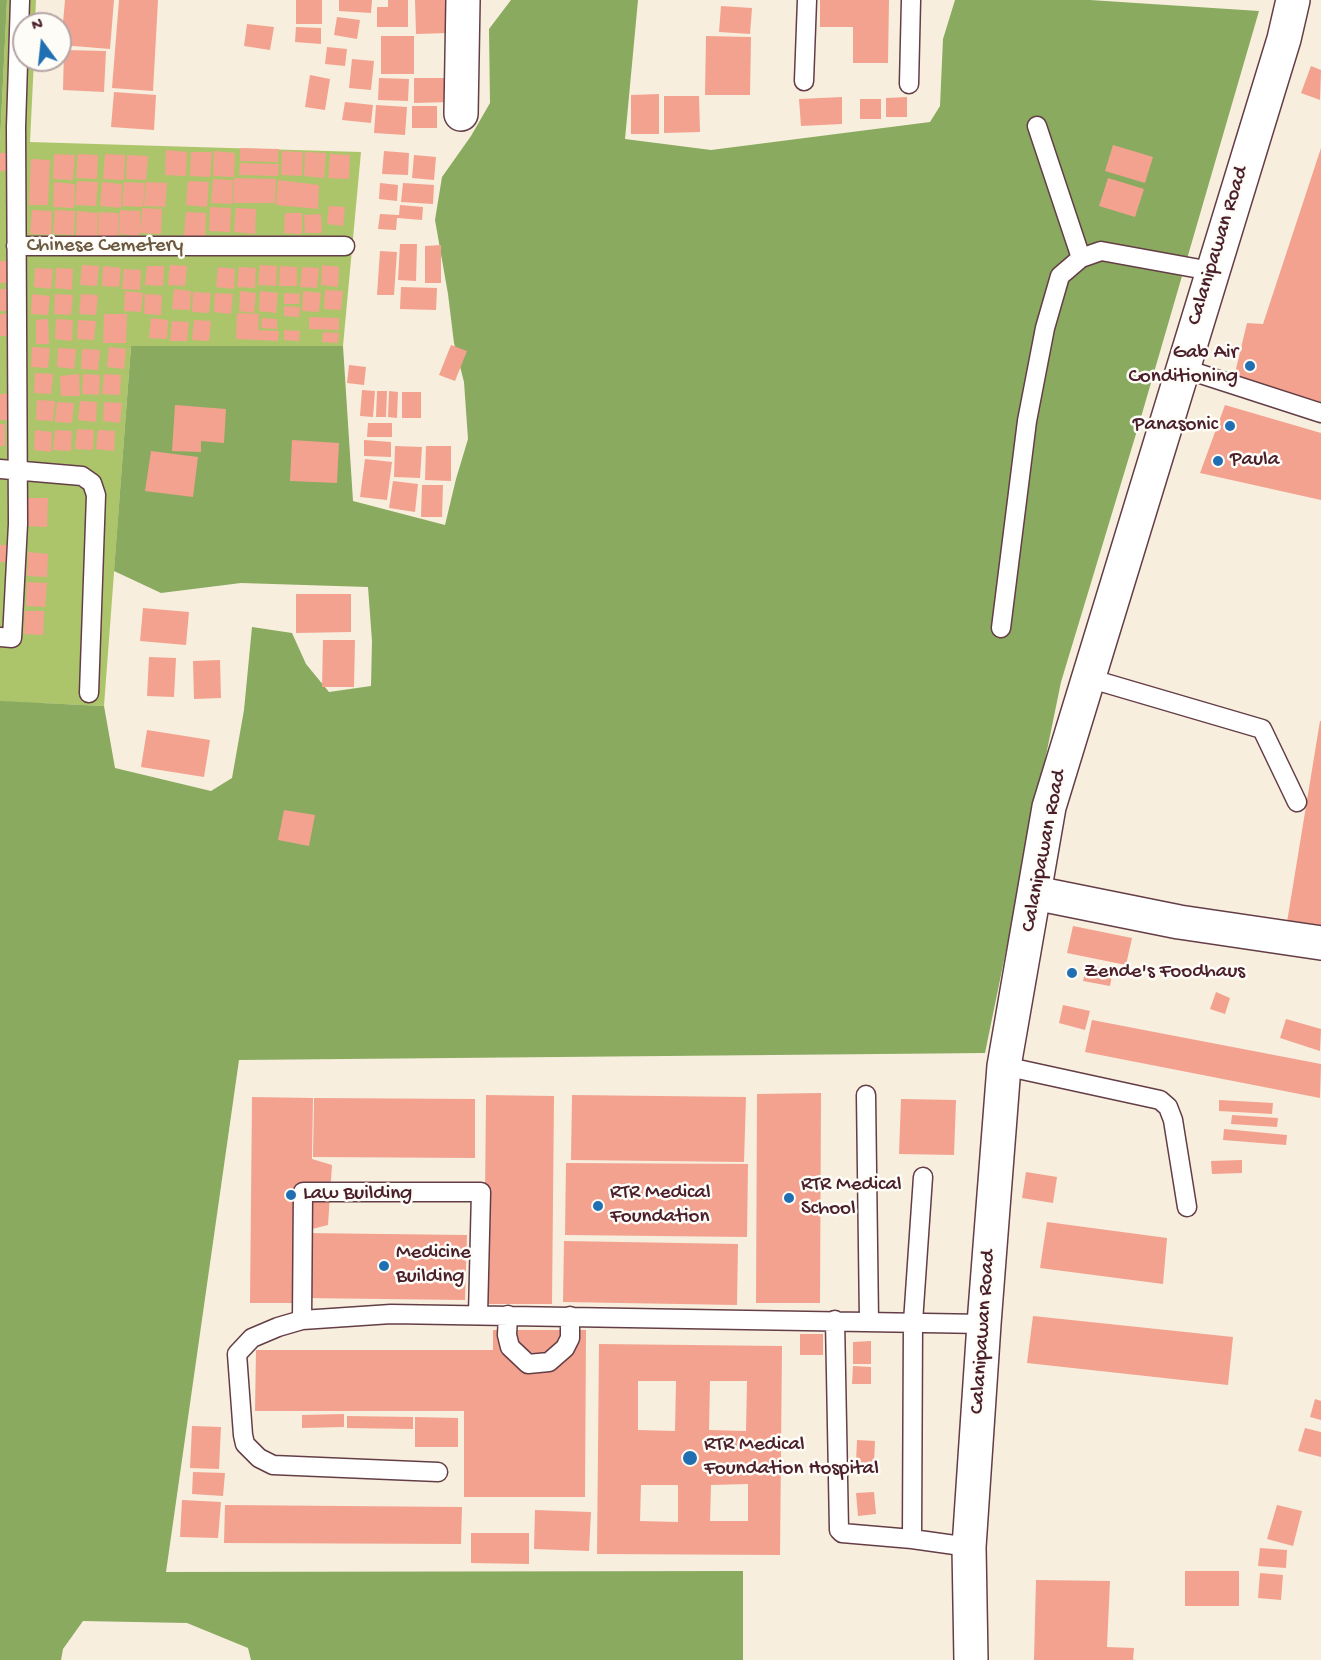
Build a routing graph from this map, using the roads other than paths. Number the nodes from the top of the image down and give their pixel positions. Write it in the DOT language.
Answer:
graph roads {
  1 [pos="20,0"];
  2 [pos="463,0"];
  3 [pos="807,0"];
  4 [pos="911,0"];
  5 [pos="1293,0"];
  6 [pos="804,81"];
  7 [pos="909,84"];
  8 [pos="460,114"];
  9 [pos="1037,126"];
  10 [pos="16,246"];
  11 [pos="345,246"];
  12 [pos="1081,258"];
  13 [pos="1211,271"];
  14 [pos="1182,368"];
  15 [pos="1321,413"];
  16 [pos="9,470"];
  17 [pos="1000,628"];
  18 [pos="0,637"];
  19 [pos="1088,678"];
  20 [pos="89,693"];
  21 [pos="1297,802"];
  22 [pos="1035,894"];
  23 [pos="1321,943"];
  24 [pos="1004,1066"];
  25 [pos="866,1095"];
  26 [pos="923,1177"];
  27 [pos="1187,1207"];
  28 [pos="478,1315"];
  29 [pos="508,1315"];
  30 [pos="570,1316"];
  31 [pos="302,1320"];
  32 [pos="835,1320"];
  33 [pos="869,1321"];
  34 [pos="913,1322"];
  35 [pos="984,1324"];
  36 [pos="438,1472"];
  37 [pos="912,1539"];
  38 [pos="969,1547"];
  39 [pos="971,1660"];
  1 -- 10 [label="lane"];
  2 -- 8 [label="street"];
  3 -- 6 [label="lane"];
  4 -- 7 [label="lane"];
  5 -- 13 [label="street, Calanipawan Road"];
  9 -- 12 [label="lane"];
  10 -- 11 [label="lane"];
  10 -- 16 [label="lane"];
  12 -- 13 [label="lane"];
  12 -- 17 [label="lane"];
  13 -- 14 [label="street, Calanipawan Road"];
  14 -- 15 [label="lane"];
  14 -- 19 [label="street, Calanipawan Road"];
  16 -- 18 [label="lane"];
  16 -- 20 [label="lane"];
  19 -- 21 [label="lane"];
  19 -- 22 [label="street, Calanipawan Road"];
  22 -- 23 [label="street"];
  22 -- 24 [label="street, Calanipawan Road"];
  24 -- 27 [label="lane"];
  24 -- 35 [label="street, Calanipawan Road"];
  25 -- 33 [label="lane"];
  26 -- 34 [label="lane"];
  28 -- 29 [label="lane"];
  28 -- 31 [label="lane"];
  28 -- 31 [label="lane"];
  29 -- 30 [label="lane"];
  29 -- 30 [label="lane"];
  30 -- 32 [label="lane"];
  31 -- 36 [label="lane"];
  32 -- 33 [label="lane"];
  32 -- 37 [label="lane"];
  33 -- 34 [label="lane"];
  34 -- 35 [label="lane"];
  34 -- 37 [label="lane"];
  35 -- 38 [label="street, Calanipawan Road"];
  37 -- 38 [label="lane"];
  38 -- 39 [label="street, Calanipawan Road"];
}
